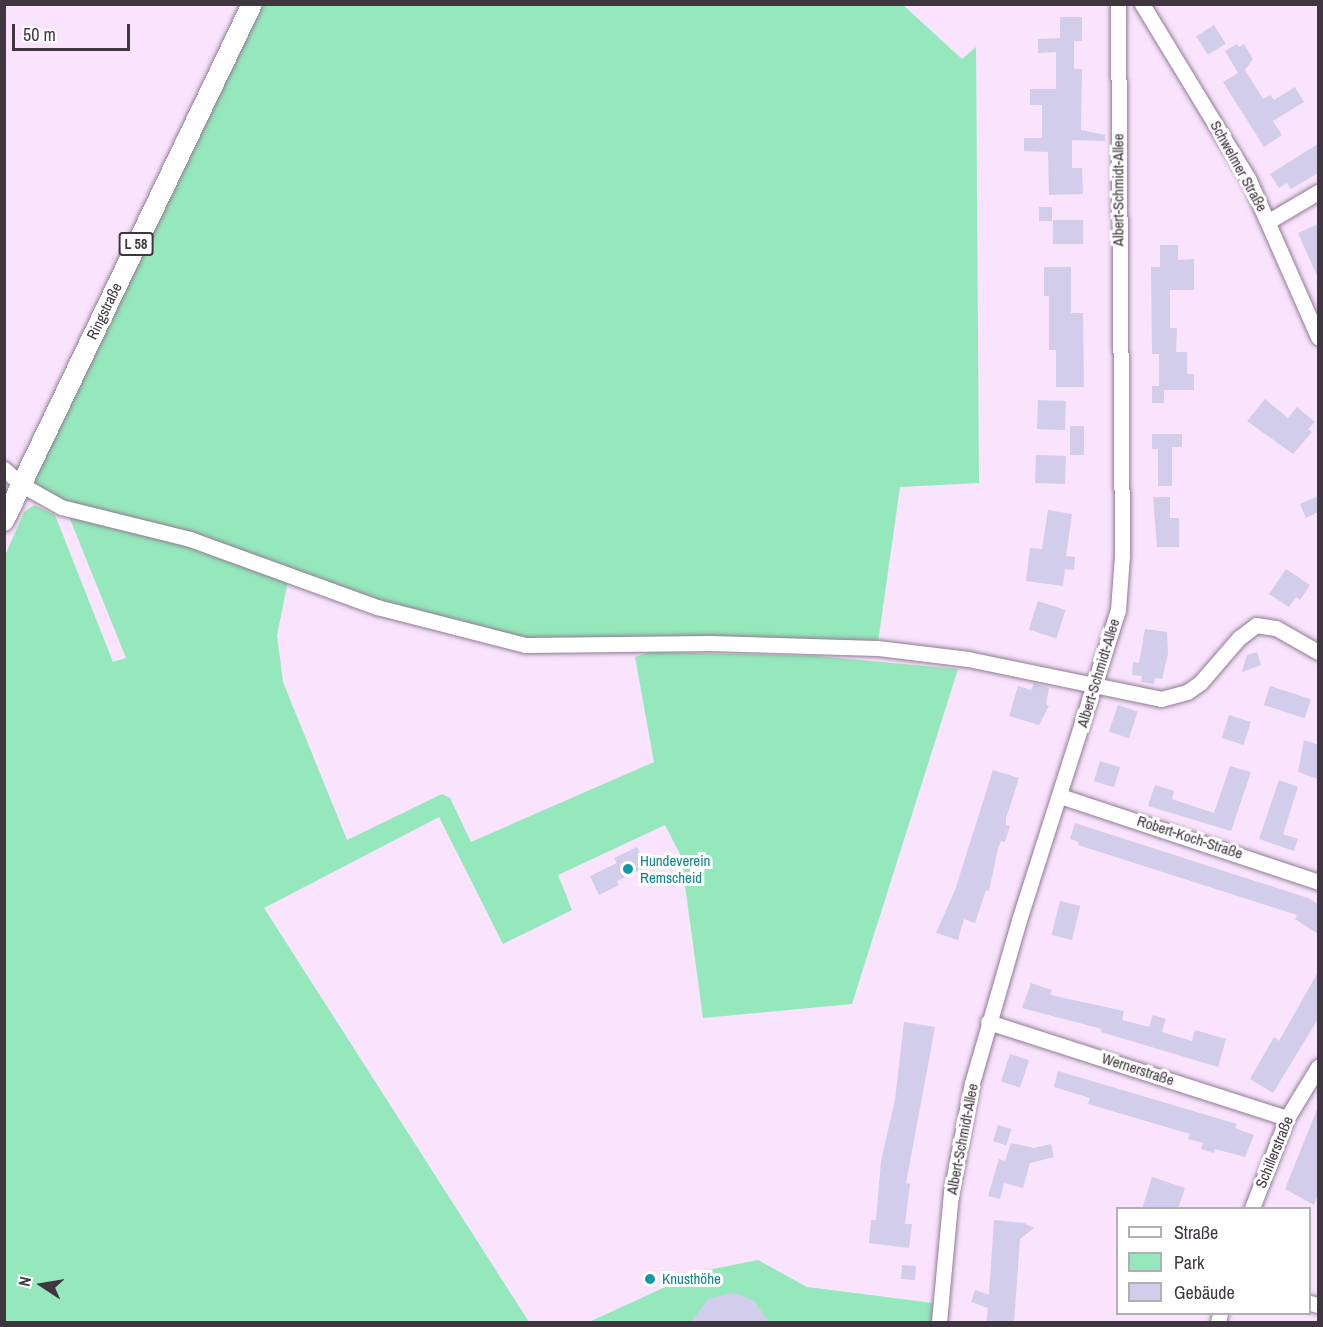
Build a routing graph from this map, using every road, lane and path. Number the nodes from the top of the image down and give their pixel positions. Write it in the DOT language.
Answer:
graph roads {
  1 [pos="252,4"];
  2 [pos="1118,4"];
  3 [pos="1142,4"];
  4 [pos="1318,192"];
  5 [pos="1269,221"];
  6 [pos="1318,337"];
  7 [pos="4,469"];
  8 [pos="21,484"];
  9 [pos="4,521"];
  10 [pos="1318,652"];
  11 [pos="1093,687"];
  12 [pos="1060,796"];
  13 [pos="1318,882"];
  14 [pos="988,1022"];
  15 [pos="1318,1067"];
  16 [pos="1287,1118"];
  17 [pos="1253,1207"];
  18 [pos="939,1323"];
  1 -- 8 [label="main road, Ringstraße / L 58"];
  2 -- 11 [label="street, Albert-Schmidt-Allee"];
  3 -- 5 [label="street, Schwelmer Straße"];
  4 -- 5 [label="street"];
  5 -- 6 [label="street, Schwelmer Straße"];
  7 -- 8 [label="street"];
  8 -- 9 [label="main road, Ringstraße / L 58"];
  8 -- 11 [label="street"];
  10 -- 11 [label="street"];
  11 -- 12 [label="street, Albert-Schmidt-Allee"];
  12 -- 13 [label="street, Robert-Koch-Straße"];
  12 -- 14 [label="street, Albert-Schmidt-Allee"];
  14 -- 16 [label="street, Wernerstraße"];
  14 -- 18 [label="street, Albert-Schmidt-Allee"];
  15 -- 16 [label="street, Schillerstraße"];
  16 -- 17 [label="street, Schillerstraße"];
}
